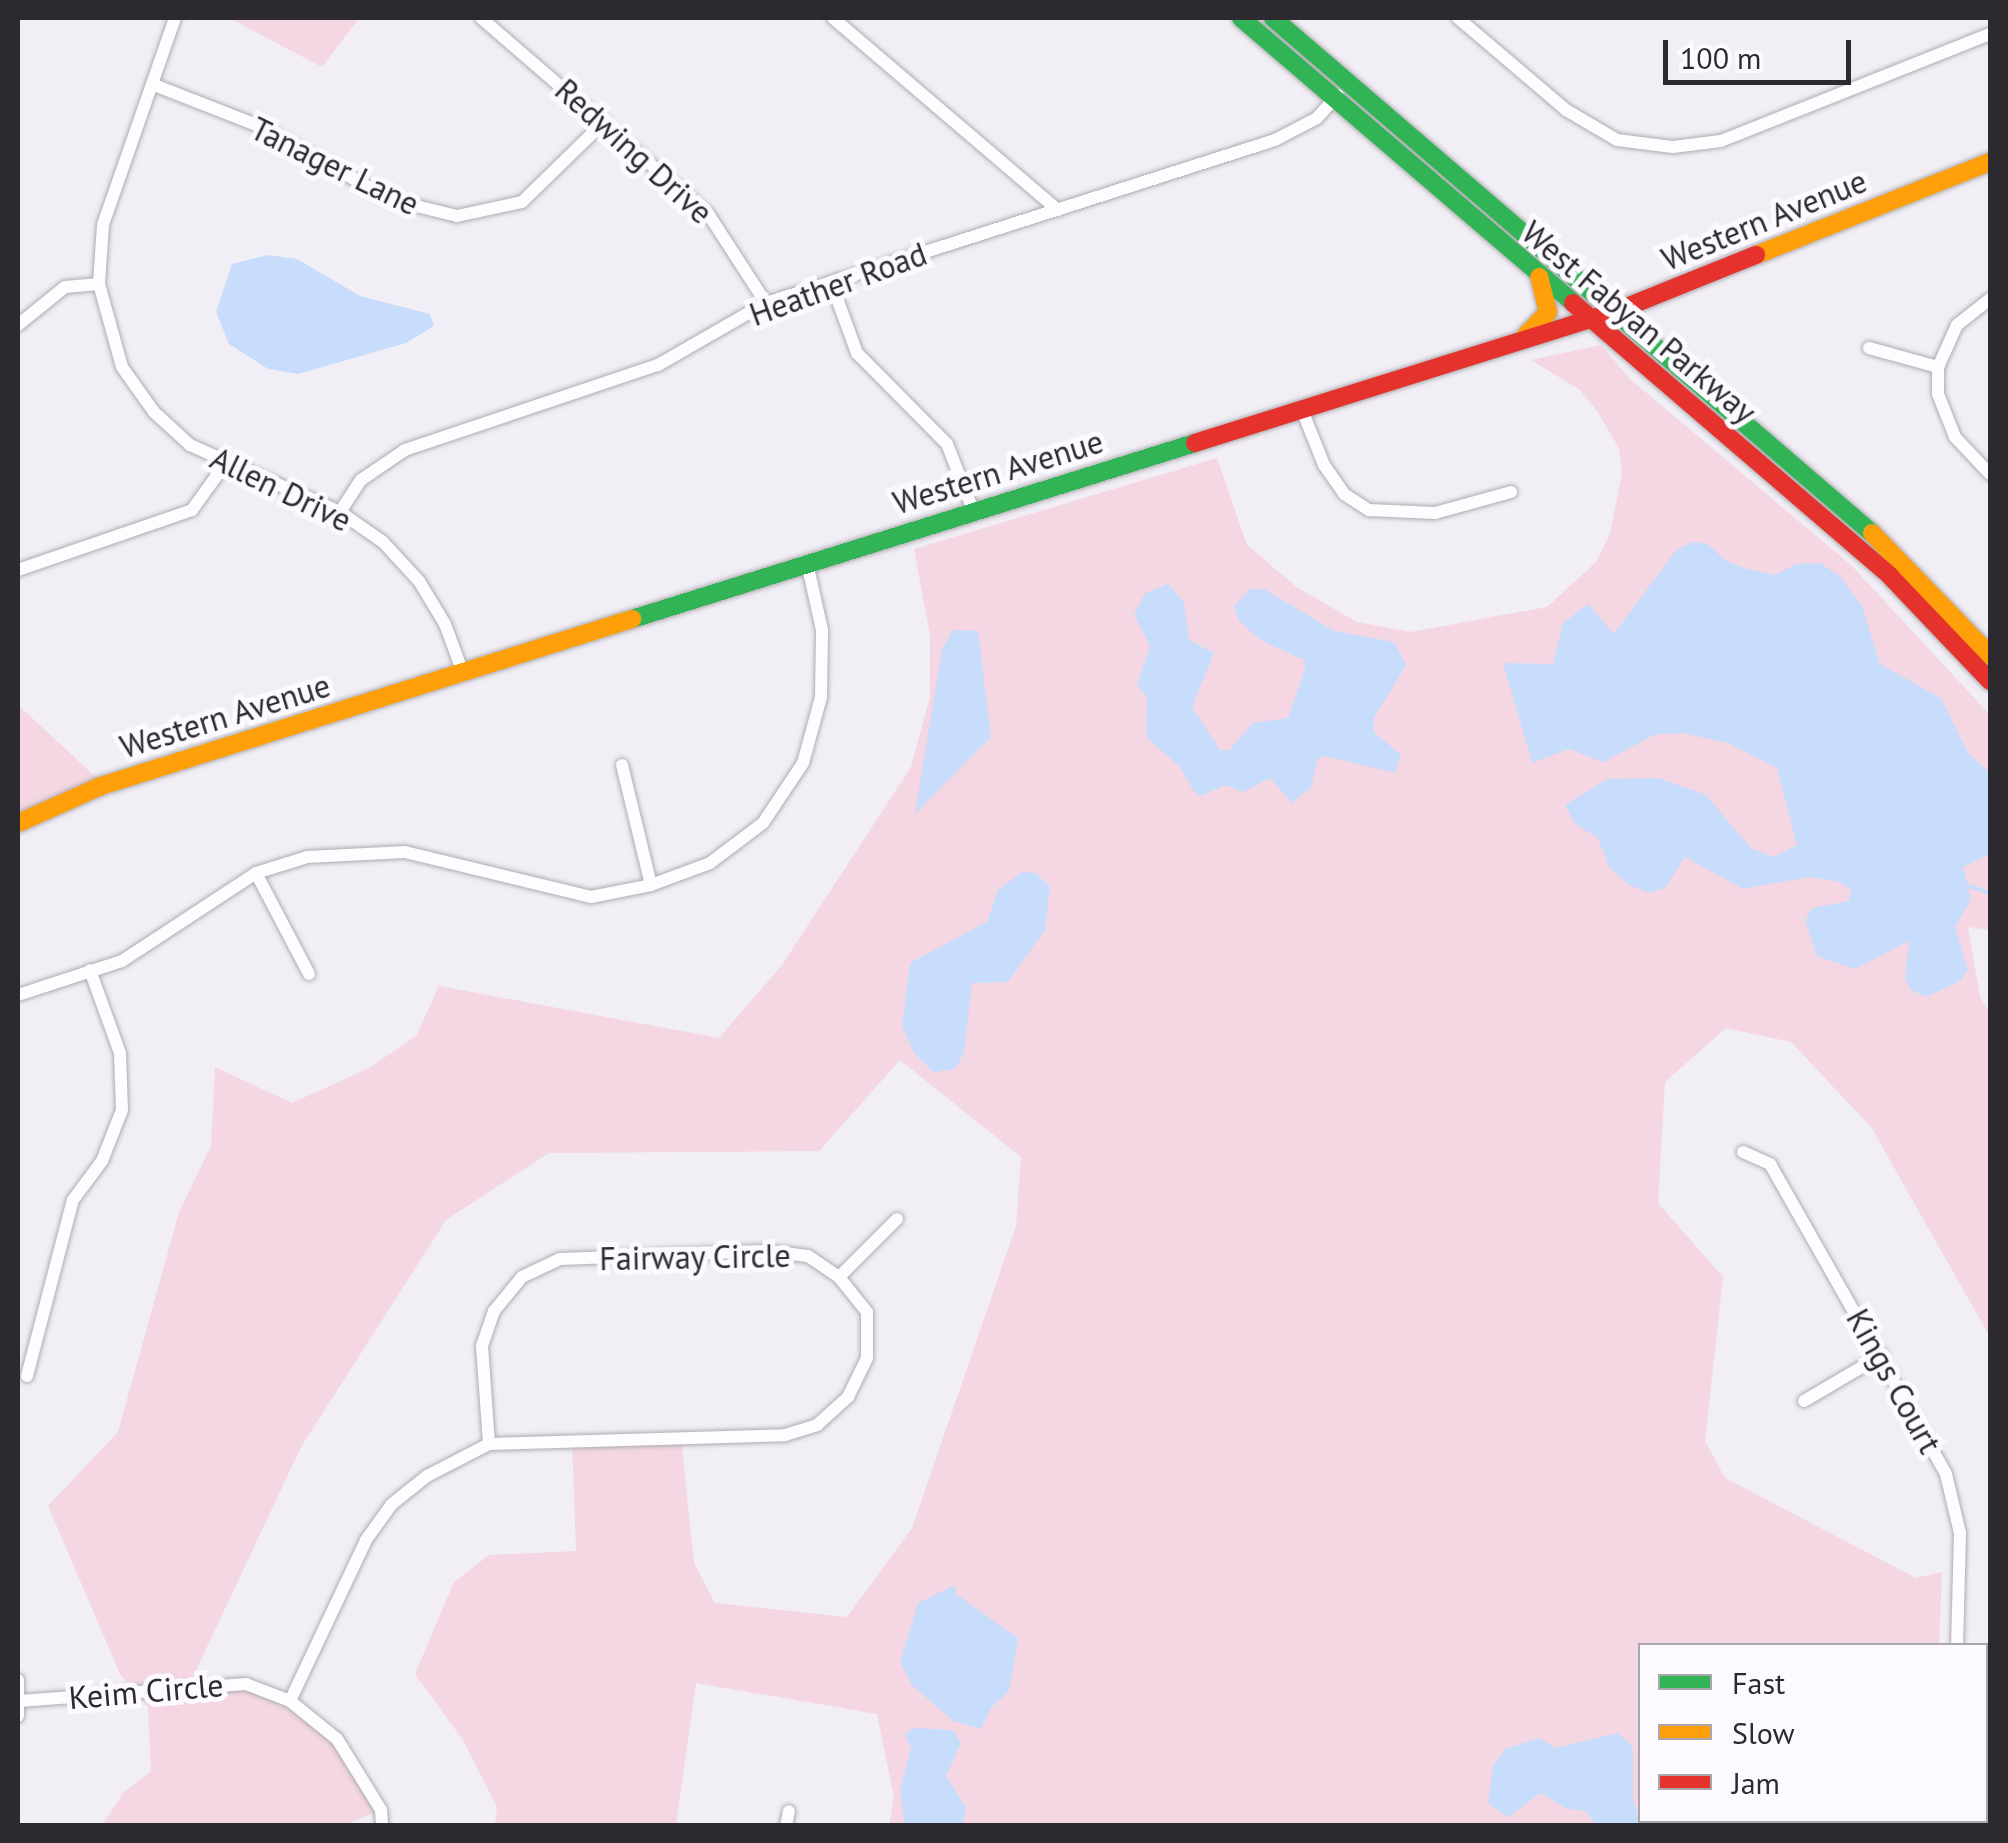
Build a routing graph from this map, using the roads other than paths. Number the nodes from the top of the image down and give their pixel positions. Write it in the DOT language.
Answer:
graph roads {
  1 [pos="175,18"];
  2 [pos="482,18"];
  3 [pos="833,18"];
  4 [pos="1241,18"];
  5 [pos="1273,18"];
  6 [pos="1458,18"];
  7 [pos="1990,34"];
  8 [pos="1349,82"];
  9 [pos="156,86"];
  10 [pos="1334,99"];
  11 [pos="604,122"];
  12 [pos="1990,162"];
  13 [pos="1058,210"];
  14 [pos="1539,276"];
  15 [pos="831,282"];
  16 [pos="99,284"];
  17 [pos="1990,300"];
  18 [pos="766,303"];
  19 [pos="1619,310"];
  20 [pos="1589,319"];
  21 [pos="18,324"];
  22 [pos="1520,341"];
  23 [pos="1869,348"];
  24 [pos="1938,367"];
  25 [pos="1302,410"];
  26 [pos="224,464"];
  27 [pos="1990,474"];
  28 [pos="1511,492"];
  29 [pos="973,510"];
  30 [pos="340,512"];
  31 [pos="807,563"];
  32 [pos="18,570"];
  33 [pos="1990,655"];
  34 [pos="462,673"];
  35 [pos="1990,681"];
  36 [pos="622,764"];
  37 [pos="18,824"];
  38 [pos="256,873"];
  39 [pos="651,885"];
  40 [pos="90,970"];
  41 [pos="310,974"];
  42 [pos="18,995"];
  43 [pos="1743,1152"];
  44 [pos="897,1220"];
  45 [pos="839,1277"];
  46 [pos="1882,1356"];
  47 [pos="27,1376"];
  48 [pos="1804,1401"];
  49 [pos="489,1444"];
  50 [pos="1957,1643"];
  51 [pos="18,1680"];
  52 [pos="290,1700"];
  53 [pos="19,1701"];
  54 [pos="18,1716"];
  55 [pos="382,1826"];
  1 -- 9 [label="street, Allen Drive"];
  2 -- 11 [label="street, Redwing Drive"];
  3 -- 13 [label="street"];
  4 -- 10 [label="street, West Fabyan Parkway"];
  5 -- 8 [label="street, West Fabyan Parkway"];
  6 -- 7 [label="street"];
  8 -- 10 [label="street, Heather Road"];
  8 -- 19 [label="street, West Fabyan Parkway"];
  9 -- 11 [label="street, Tanager Lane"];
  9 -- 16 [label="street, Allen Drive"];
  10 -- 13 [label="street, Heather Road"];
  10 -- 14 [label="street, West Fabyan Parkway"];
  11 -- 18 [label="street, Redwing Drive"];
  12 -- 19 [label="street, Western Avenue"];
  13 -- 15 [label="street, Heather Road"];
  14 -- 20 [label="street, West Fabyan Parkway"];
  14 -- 22 [label="street"];
  15 -- 18 [label="street, Heather Road"];
  15 -- 29 [label="street"];
  16 -- 21 [label="street"];
  16 -- 26 [label="street, Allen Drive"];
  17 -- 24 [label="street"];
  18 -- 30 [label="street, Heather Road"];
  19 -- 20 [label="street, Western Avenue"];
  19 -- 33 [label="street, West Fabyan Parkway"];
  20 -- 22 [label="street, Western Avenue"];
  20 -- 35 [label="street, West Fabyan Parkway"];
  22 -- 25 [label="street, Western Avenue"];
  23 -- 24 [label="street"];
  24 -- 27 [label="street"];
  25 -- 28 [label="street"];
  25 -- 29 [label="street, Western Avenue"];
  26 -- 30 [label="street, Allen Drive"];
  26 -- 32 [label="street"];
  29 -- 31 [label="street, Western Avenue"];
  30 -- 34 [label="street, Allen Drive"];
  31 -- 34 [label="street, Western Avenue"];
  31 -- 39 [label="street"];
  34 -- 37 [label="street, Western Avenue"];
  36 -- 39 [label="street"];
  38 -- 39 [label="street"];
  38 -- 40 [label="street"];
  38 -- 41 [label="street"];
  40 -- 42 [label="street"];
  40 -- 47 [label="street"];
  43 -- 46 [label="street, Kings Court"];
  44 -- 45 [label="street"];
  45 -- 49 [label="street, Fairway Circle"];
  45 -- 49 [label="street, Fairway Circle"];
  46 -- 48 [label="street"];
  46 -- 50 [label="street, Kings Court"];
  49 -- 52 [label="street, Fairway Circle"];
  51 -- 53 [label="street"];
  52 -- 53 [label="street, Keim Circle"];
  52 -- 55 [label="street, Keim Circle"];
  53 -- 54 [label="street"];
}
